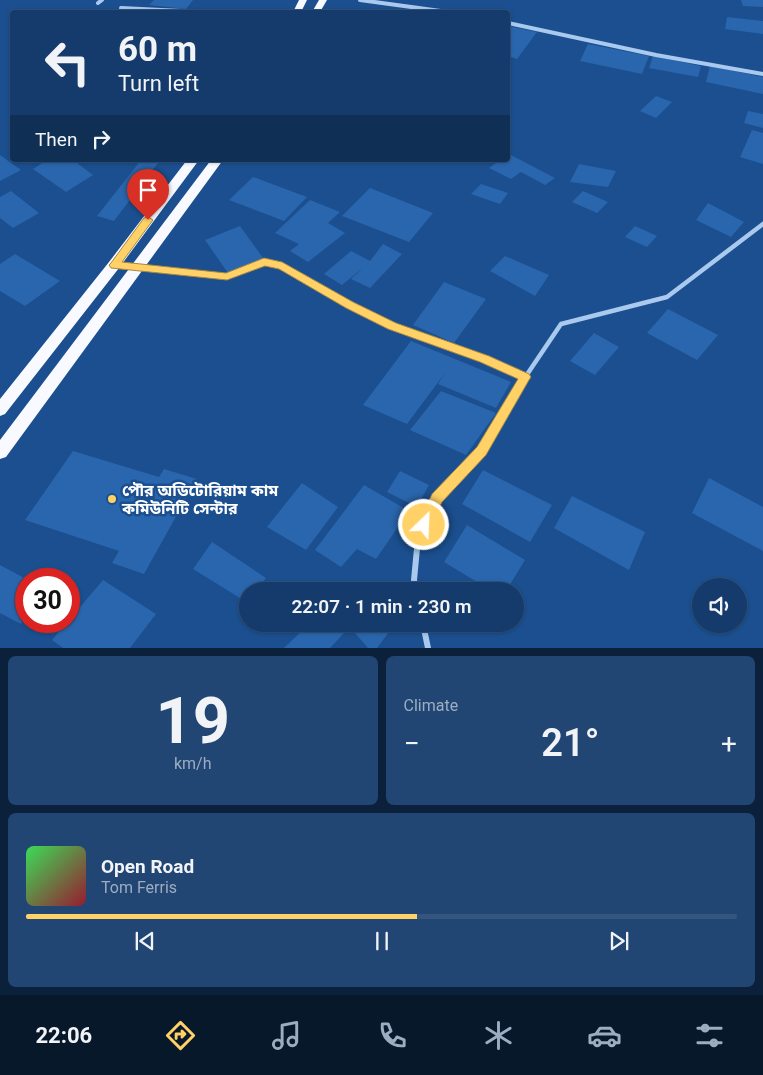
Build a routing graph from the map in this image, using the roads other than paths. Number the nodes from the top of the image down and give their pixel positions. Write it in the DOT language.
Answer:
graph roads {
  1 [pos="102,0"];
  2 [pos="360,0"];
  3 [pos="98,3"];
  4 [pos="122,8"];
  5 [pos="186,10"];
  6 [pos="433,10"];
  7 [pos="510,23"];
  8 [pos="763,74"];
  9 [pos="191,162"];
  10 [pos="215,162"];
  11 [pos="763,224"];
  12 [pos="114,265"];
  13 [pos="136,267"];
  14 [pos="525,377"];
  15 [pos="0,410"];
  16 [pos="0,452"];
  17 [pos="414,582"];
  18 [pos="425,632"];
  19 [pos="428,648"];
  1 -- 3 [label="street"];
  2 -- 6 [label="street"];
  4 -- 5 [label="street"];
  7 -- 8 [label="street"];
  9 -- 12 [label="highway"];
  10 -- 13 [label="highway"];
  11 -- 14 [label="street"];
  12 -- 13 [label="street"];
  12 -- 15 [label="highway"];
  13 -- 14 [label="street"];
  13 -- 16 [label="highway"];
  14 -- 17 [label="street"];
  18 -- 19 [label="street"];
}
